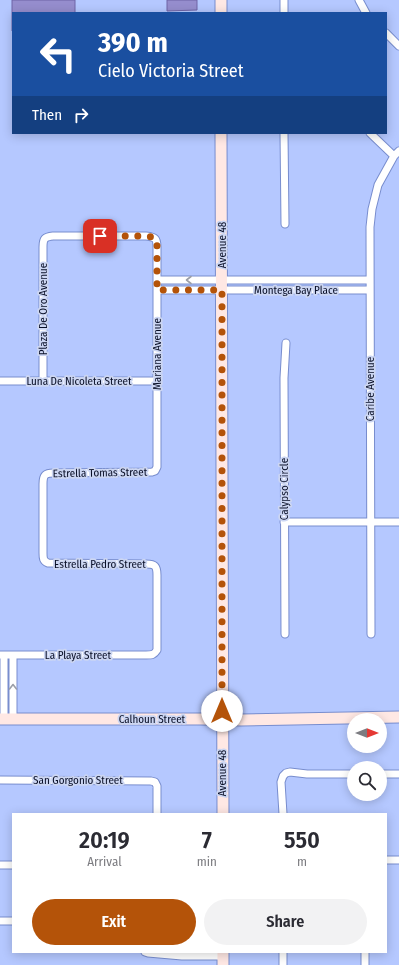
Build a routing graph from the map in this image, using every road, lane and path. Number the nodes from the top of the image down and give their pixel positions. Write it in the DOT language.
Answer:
graph roads {
  1 [pos="221,0"];
  2 [pos="284,0"];
  3 [pos="359,0"];
  4 [pos="221,12"];
  5 [pos="284,12"];
  6 [pos="365,12"];
  7 [pos="387,34"];
  8 [pos="399,46"];
  9 [pos="221,134"];
  10 [pos="284,134"];
  11 [pos="371,134"];
  12 [pos="396,153"];
  13 [pos="285,224"];
  14 [pos="45,238"];
  15 [pos="157,280"];
  16 [pos="370,280"];
  17 [pos="222,285"];
  18 [pos="157,290"];
  19 [pos="370,290"];
  20 [pos="286,343"];
  21 [pos="0,381"];
  22 [pos="43,381"];
  23 [pos="157,381"];
  24 [pos="155,471"];
  25 [pos="284,522"];
  26 [pos="371,522"];
  27 [pos="399,522"];
  28 [pos="45,562"];
  29 [pos="285,634"];
  30 [pos="371,634"];
  31 [pos="155,653"];
  32 [pos="2,655"];
  33 [pos="13,655"];
  34 [pos="399,717"];
  35 [pos="6,719"];
  36 [pos="222,719"];
  37 [pos="347,774"];
  38 [pos="387,774"];
  39 [pos="399,774"];
  40 [pos="0,780"];
  41 [pos="157,813"];
  42 [pos="223,813"];
  43 [pos="283,813"];
  44 [pos="387,860"];
  45 [pos="399,860"];
  46 [pos="0,865"];
  47 [pos="12,865"];
  48 [pos="0,921"];
  49 [pos="12,921"];
  50 [pos="148,953"];
  51 [pos="283,953"];
  52 [pos="365,953"];
  53 [pos="223,958"];
  54 [pos="283,965"];
  55 [pos="365,965"];
  1 -- 4 [label="main road"];
  2 -- 5 [label="street"];
  3 -- 6 [label="street"];
  7 -- 8 [label="street"];
  9 -- 17 [label="main road, Avenue 48"];
  10 -- 13 [label="street"];
  11 -- 12 [label="street"];
  12 -- 16 [label="street, Caribe Avenue"];
  14 -- 15 [label="street, Mariana Avenue"];
  14 -- 22 [label="street, Plaza De Oro Avenue"];
  17 -- 15 [label="street, one-way"];
  15 -- 18 [label="street, Mariana Avenue"];
  16 -- 17 [label="street, Montega Bay Place"];
  16 -- 19 [label="street, Caribe Avenue"];
  17 -- 18 [label="street"];
  17 -- 19 [label="street, Montega Bay Place"];
  17 -- 36 [label="main road, Avenue 48"];
  18 -- 23 [label="street, Mariana Avenue"];
  19 -- 26 [label="street, Caribe Avenue"];
  20 -- 25 [label="street, Calypso Circle"];
  21 -- 22 [label="street, Luna De Nicoleta Street"];
  22 -- 23 [label="street, Luna De Nicoleta Street"];
  23 -- 24 [label="street, Mariana Avenue"];
  24 -- 28 [label="street, Estrella Tomas Street"];
  25 -- 26 [label="street"];
  25 -- 29 [label="street, Calypso Circle"];
  26 -- 27 [label="street"];
  26 -- 30 [label="street, Caribe Avenue"];
  28 -- 31 [label="street, Estrella Pedro Street"];
  31 -- 33 [label="street, La Playa Street"];
  32 -- 33 [label="street, La Playa Street"];
  32 -- 35 [label="street"];
  35 -- 33 [label="street, one-way"];
  34 -- 36 [label="main road, Calhoun Street"];
  35 -- 36 [label="main road, Calhoun Street"];
  36 -- 42 [label="main road, Avenue 48"];
  37 -- 43 [label="street"];
  38 -- 39 [label="street"];
  40 -- 41 [label="street, San Gorgonio Street"];
  44 -- 45 [label="street"];
  46 -- 47 [label="street"];
  48 -- 49 [label="street"];
  50 -- 53 [label="street"];
  51 -- 54 [label="street"];
  52 -- 55 [label="street"];
}
